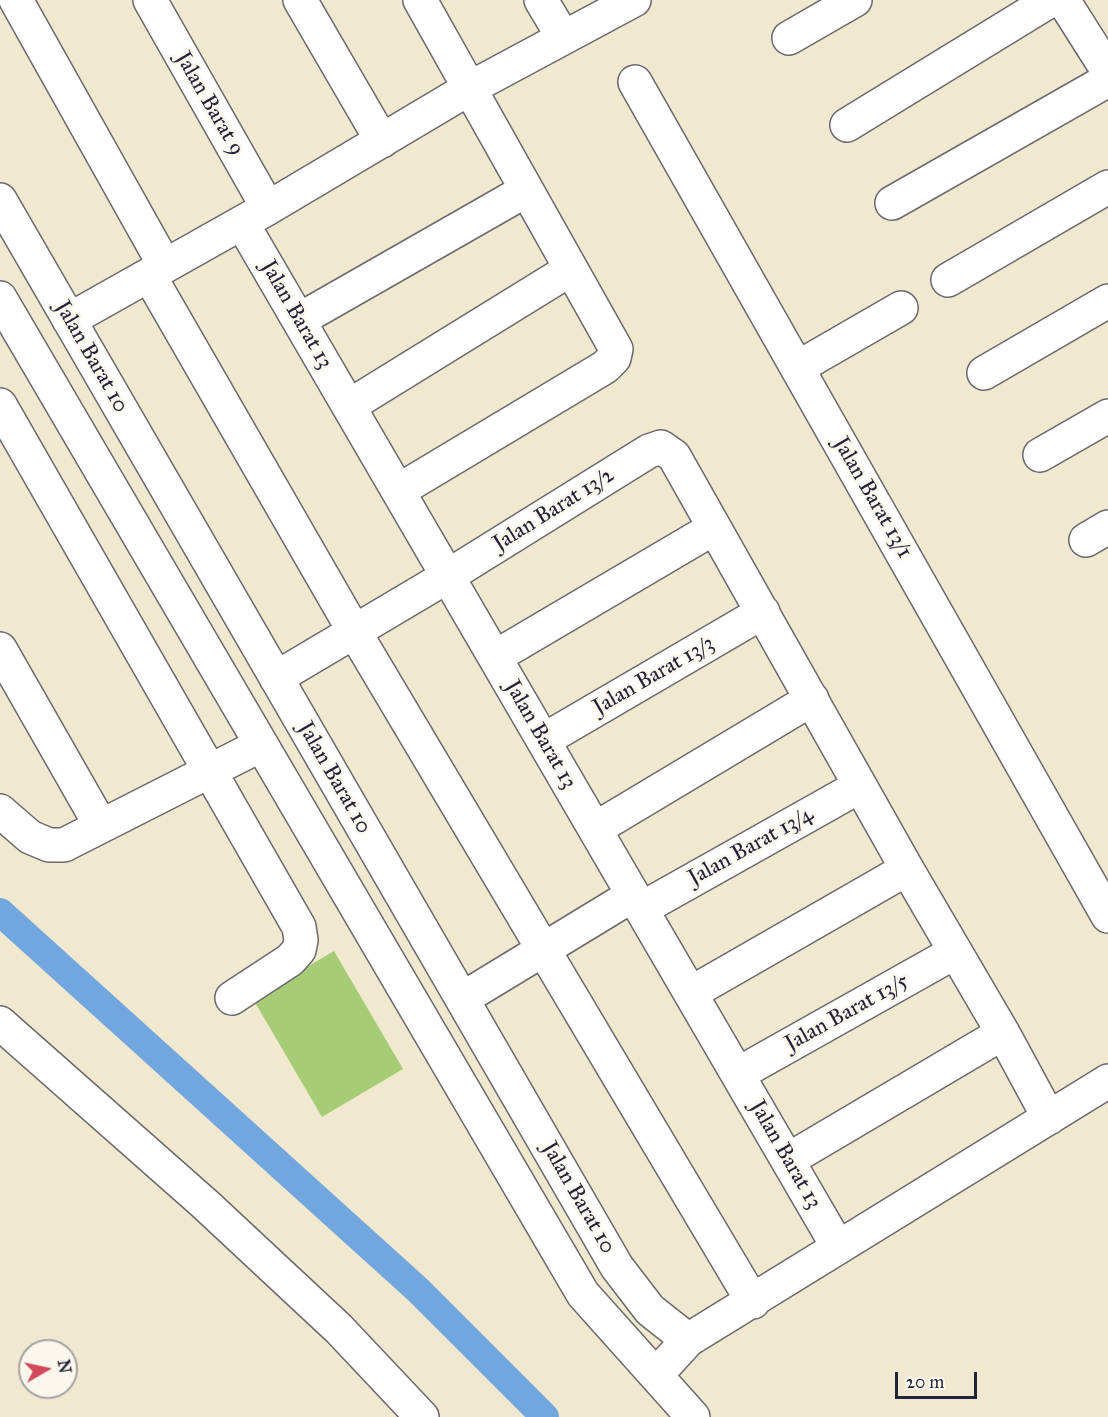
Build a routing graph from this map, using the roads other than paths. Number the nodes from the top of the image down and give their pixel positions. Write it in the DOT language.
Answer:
graph roads {
  1 [pos="16,0"];
  2 [pos="150,0"];
  3 [pos="300,0"];
  4 [pos="420,0"];
  5 [pos="541,0"];
  6 [pos="634,0"];
  7 [pos="855,0"];
  8 [pos="1051,0"];
  9 [pos="1063,0"];
  10 [pos="563,37"];
  11 [pos="789,38"];
  12 [pos="1108,71"];
  13 [pos="1108,80"];
  14 [pos="634,81"];
  15 [pos="470,88"];
  16 [pos="847,124"];
  17 [pos="382,141"];
  18 [pos="1108,187"];
  19 [pos="525,191"];
  20 [pos="0,200"];
  21 [pos="892,203"];
  22 [pos="255,215"];
  23 [pos="571,269"];
  24 [pos="157,271"];
  25 [pos="948,280"];
  26 [pos="0,298"];
  27 [pos="1108,302"];
  28 [pos="900,308"];
  29 [pos="69,320"];
  30 [pos="299,320"];
  31 [pos="798,368"];
  32 [pos="984,372"];
  33 [pos="0,405"];
  34 [pos="349,406"];
  35 [pos="1108,416"];
  36 [pos="1040,455"];
  37 [pos="398,491"];
  38 [pos="714,528"];
  39 [pos="448,576"];
  40 [pos="763,612"];
  41 [pos="354,631"];
  42 [pos="0,649"];
  43 [pos="495,657"];
  44 [pos="276,678"];
  45 [pos="812,699"];
  46 [pos="544,740"];
  47 [pos="261,745"];
  48 [pos="211,770"];
  49 [pos="860,786"];
  50 [pos="0,811"];
  51 [pos="102,826"];
  52 [pos="595,829"];
  53 [pos="907,869"];
  54 [pos="637,902"];
  55 [pos="1108,916"];
  56 [pos="543,950"];
  57 [pos="956,952"];
  58 [pos="691,993"];
  59 [pos="232,998"];
  60 [pos="462,999"];
  61 [pos="0,1023"];
  62 [pos="1003,1033"];
  63 [pos="738,1074"];
  64 [pos="1108,1081"];
  65 [pos="1049,1118"];
  66 [pos="788,1160"];
  67 [pos="838,1247"];
  68 [pos="753,1302"];
  69 [pos="688,1340"];
  70 [pos="656,1375"];
  71 [pos="422,1417"];
  72 [pos="693,1417"];
  1 -- 24 [label="street"];
  2 -- 22 [label="street, Jalan Barat 9"];
  3 -- 17 [label="street"];
  4 -- 15 [label="street"];
  5 -- 10 [label="street"];
  6 -- 10 [label="street"];
  7 -- 11 [label="street"];
  8 -- 16 [label="street"];
  9 -- 12 [label="street"];
  10 -- 15 [label="street"];
  13 -- 21 [label="street"];
  14 -- 31 [label="street, Jalan Barat 13/1"];
  15 -- 17 [label="street"];
  15 -- 19 [label="street"];
  17 -- 22 [label="street"];
  18 -- 25 [label="street"];
  19 -- 23 [label="street"];
  19 -- 30 [label="street"];
  20 -- 29 [label="street, Jalan Barat 10"];
  22 -- 24 [label="street"];
  22 -- 30 [label="street, Jalan Barat 13"];
  23 -- 34 [label="street"];
  23 -- 37 [label="street"];
  24 -- 29 [label="street"];
  24 -- 41 [label="street"];
  26 -- 47 [label="street"];
  27 -- 32 [label="street"];
  28 -- 31 [label="street"];
  29 -- 44 [label="street, Jalan Barat 10"];
  30 -- 34 [label="street, Jalan Barat 13"];
  31 -- 55 [label="street, Jalan Barat 13/1"];
  33 -- 48 [label="street"];
  34 -- 37 [label="street, Jalan Barat 13"];
  35 -- 36 [label="street"];
  37 -- 39 [label="street, Jalan Barat 13"];
  38 -- 39 [label="street, Jalan Barat 13/2"];
  38 -- 40 [label="street"];
  38 -- 43 [label="street"];
  39 -- 41 [label="street, Jalan Barat 13/2"];
  39 -- 43 [label="street, Jalan Barat 13"];
  40 -- 45 [label="street"];
  40 -- 46 [label="street, Jalan Barat 13/3"];
  41 -- 44 [label="street, Jalan Barat 13/2"];
  41 -- 56 [label="street"];
  42 -- 51 [label="street"];
  43 -- 46 [label="street, Jalan Barat 13"];
  44 -- 60 [label="street, Jalan Barat 10"];
  45 -- 49 [label="street"];
  45 -- 52 [label="street"];
  46 -- 52 [label="street, Jalan Barat 13"];
  47 -- 48 [label="street"];
  47 -- 70 [label="street"];
  48 -- 51 [label="street"];
  48 -- 59 [label="street"];
  49 -- 53 [label="street"];
  49 -- 54 [label="street, Jalan Barat 13/4"];
  50 -- 51 [label="street"];
  52 -- 54 [label="street, Jalan Barat 13"];
  53 -- 57 [label="street"];
  53 -- 58 [label="street"];
  54 -- 56 [label="street, Jalan Barat 13/4"];
  54 -- 58 [label="street, Jalan Barat 13"];
  56 -- 60 [label="street, Jalan Barat 13/4"];
  56 -- 68 [label="street"];
  57 -- 62 [label="street"];
  57 -- 63 [label="street, Jalan Barat 13/5"];
  58 -- 63 [label="street, Jalan Barat 13"];
  60 -- 69 [label="street, Jalan Barat 10"];
  61 -- 71 [label="street"];
  62 -- 65 [label="street"];
  62 -- 66 [label="street"];
  63 -- 66 [label="street, Jalan Barat 13"];
  64 -- 65 [label="street"];
  65 -- 67 [label="street"];
  66 -- 67 [label="street, Jalan Barat 13"];
  67 -- 68 [label="street"];
  68 -- 69 [label="street"];
  69 -- 70 [label="street"];
  70 -- 72 [label="street"];
}
